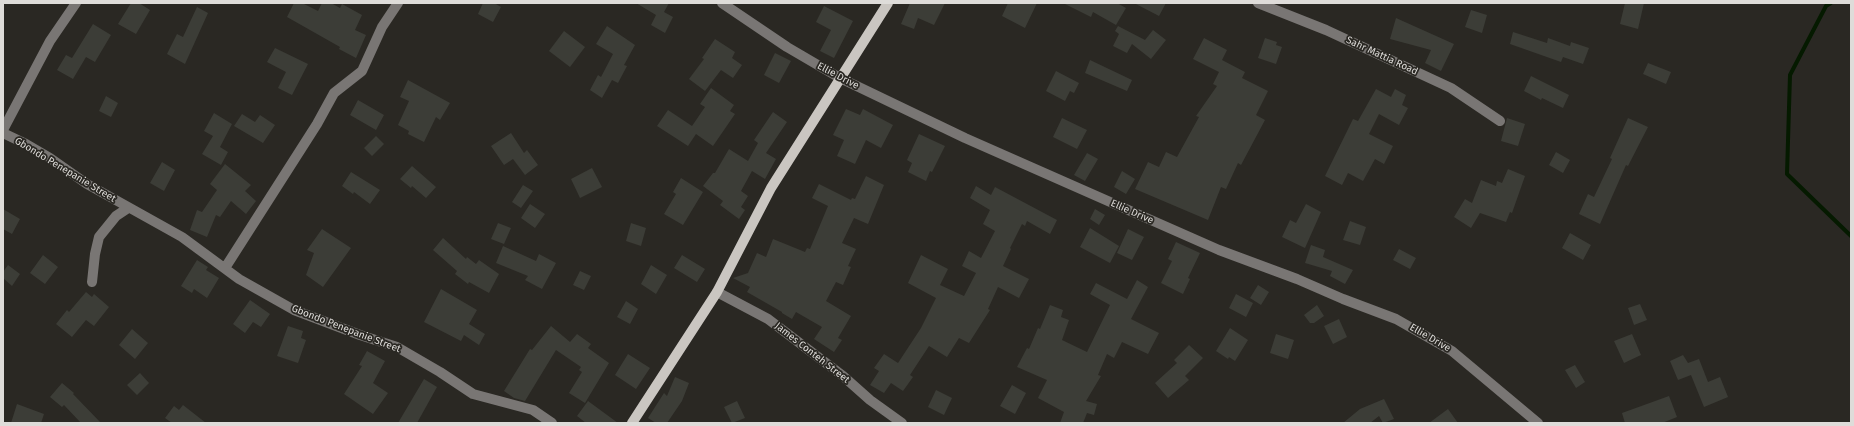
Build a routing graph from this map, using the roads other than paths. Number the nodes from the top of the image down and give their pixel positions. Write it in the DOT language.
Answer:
graph roads {
  1 [pos="76,3"];
  2 [pos="398,3"];
  3 [pos="722,3"];
  4 [pos="888,3"];
  5 [pos="1258,3"];
  6 [pos="840,78"];
  7 [pos="1500,121"];
  8 [pos="3,132"];
  9 [pos="128,208"];
  10 [pos="224,268"];
  11 [pos="92,282"];
  12 [pos="717,292"];
  13 [pos="552,423"];
  14 [pos="632,423"];
  15 [pos="902,423"];
  16 [pos="1538,423"];
  1 -- 8 [label="street"];
  2 -- 10 [label="street"];
  3 -- 6 [label="street, Ellie Drive"];
  4 -- 6 [label="main road"];
  5 -- 7 [label="street, Sahr Mattia Road"];
  6 -- 12 [label="main road"];
  6 -- 16 [label="street, Ellie Drive"];
  8 -- 9 [label="street, Gbondo Penepanie Street"];
  9 -- 10 [label="street, Gbondo Penepanie Street"];
  9 -- 11 [label="street"];
  10 -- 13 [label="street, Gbondo Penepanie Street"];
  12 -- 14 [label="main road"];
  12 -- 15 [label="street, James Conteh Street"];
}
